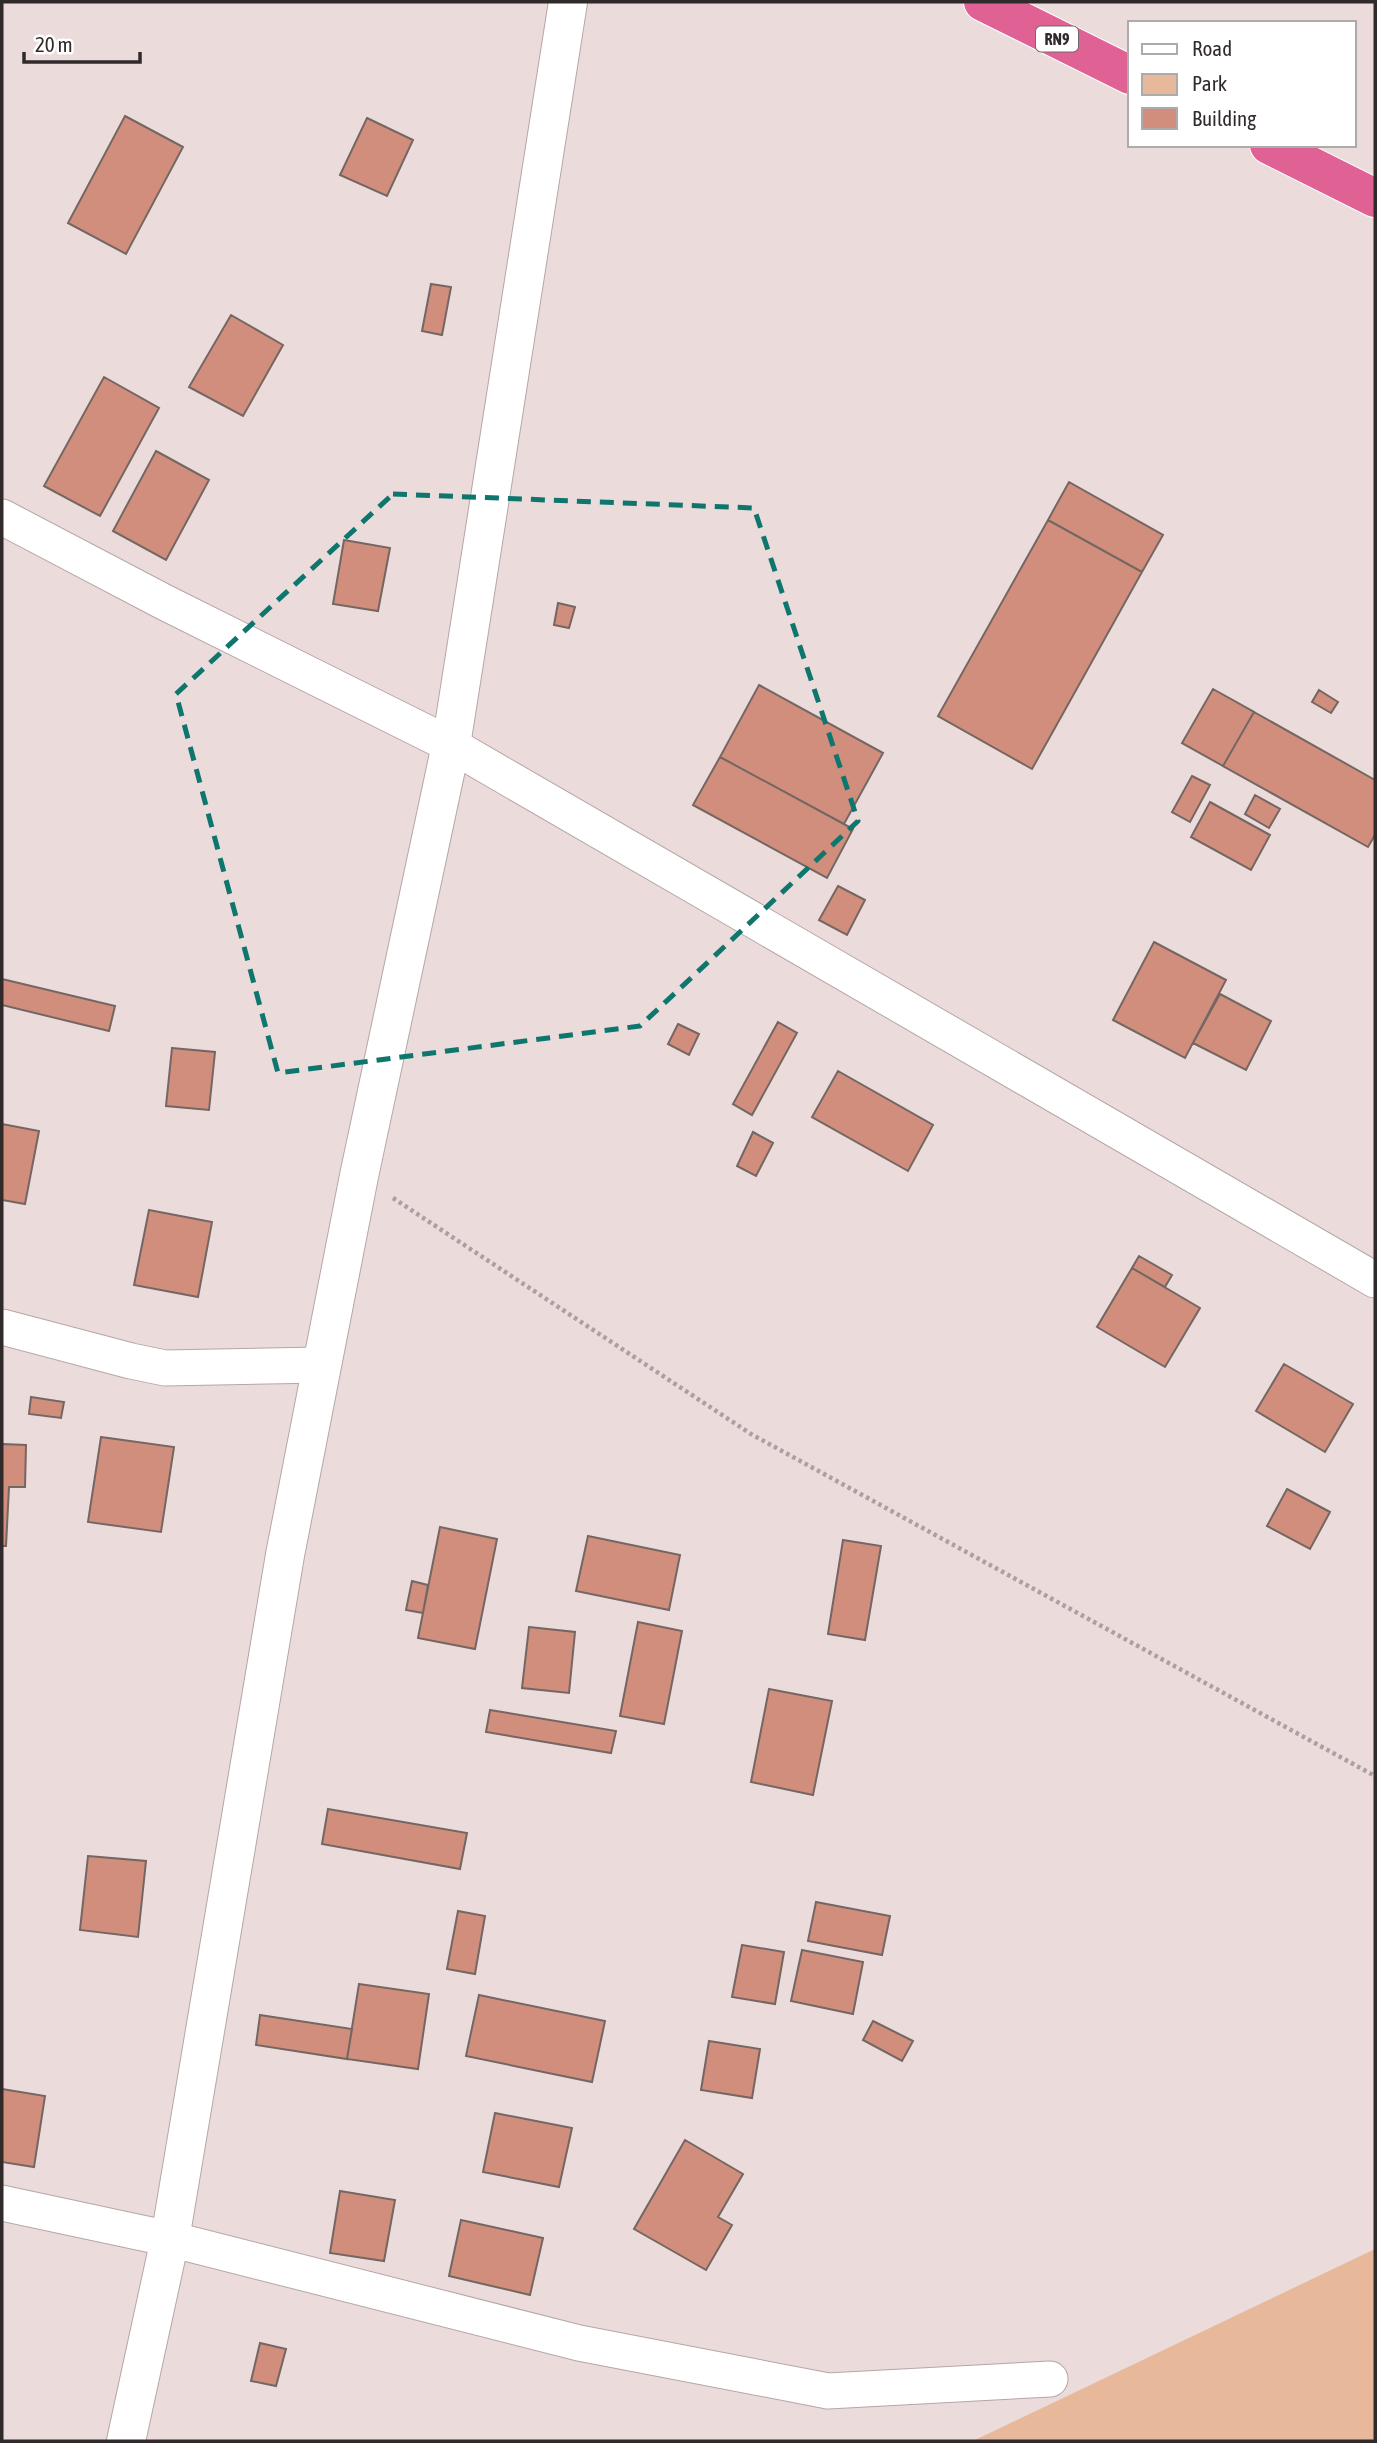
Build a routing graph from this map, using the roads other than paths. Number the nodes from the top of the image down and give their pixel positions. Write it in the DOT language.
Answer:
graph roads {
  1 [pos="568,2"];
  2 [pos="983,2"];
  3 [pos="1128,74"];
  4 [pos="1273,147"];
  5 [pos="1375,198"];
  6 [pos="2,517"];
  7 [pos="451,745"];
  8 [pos="1375,1280"];
  9 [pos="2,1327"];
  10 [pos="322,1365"];
  11 [pos="2,2203"];
  12 [pos="170,2239"];
  13 [pos="1050,2379"];
  14 [pos="126,2441"];
  1 -- 7 [label="street"];
  2 -- 3 [label="highway, RN9"];
  4 -- 5 [label="highway"];
  6 -- 7 [label="street"];
  7 -- 8 [label="street"];
  7 -- 10 [label="street"];
  9 -- 10 [label="street"];
  10 -- 12 [label="street"];
  11 -- 12 [label="street"];
  12 -- 13 [label="street"];
  12 -- 14 [label="street"];
}
